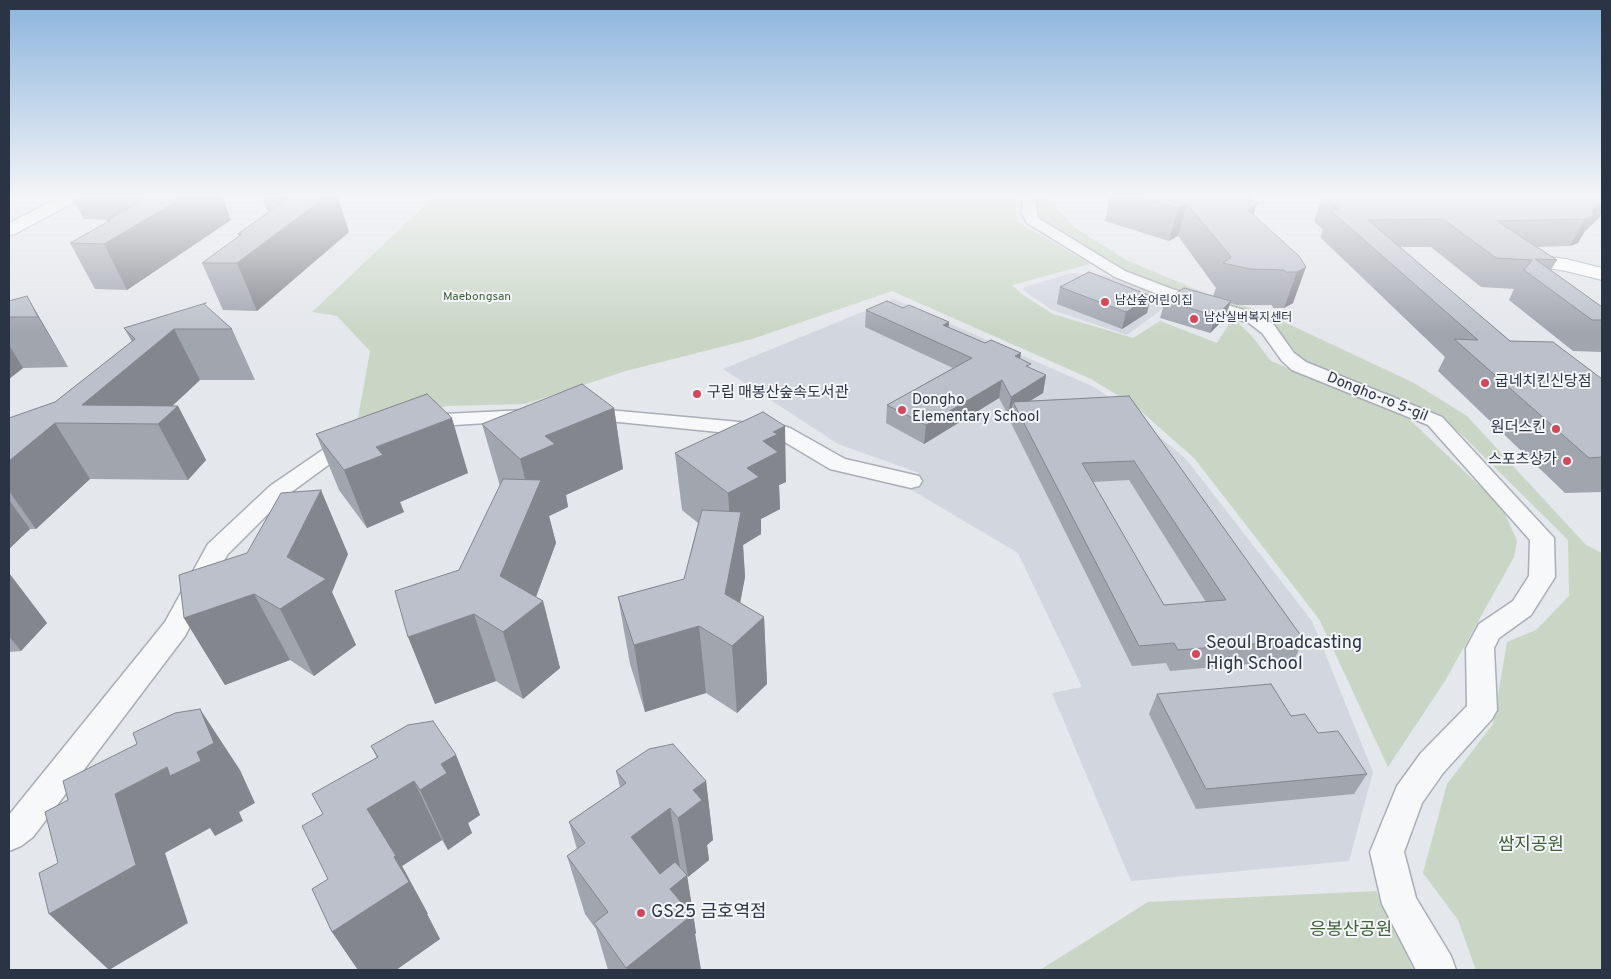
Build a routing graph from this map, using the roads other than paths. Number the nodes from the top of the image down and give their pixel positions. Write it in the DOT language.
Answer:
graph roads {
  1 [pos="1066,241"];
  2 [pos="1512,257"];
  3 [pos="1600,263"];
  4 [pos="407,422"];
  5 [pos="371,432"];
  6 [pos="911,481"];
  7 [pos="15,830"];
  8 [pos="1437,970"];
  1 -- 8 [label="street, Dongho-ro 5-gil"];
  2 -- 3 [label="main road"];
  4 -- 6 [label="street"];
  5 -- 7 [label="street"];
}
